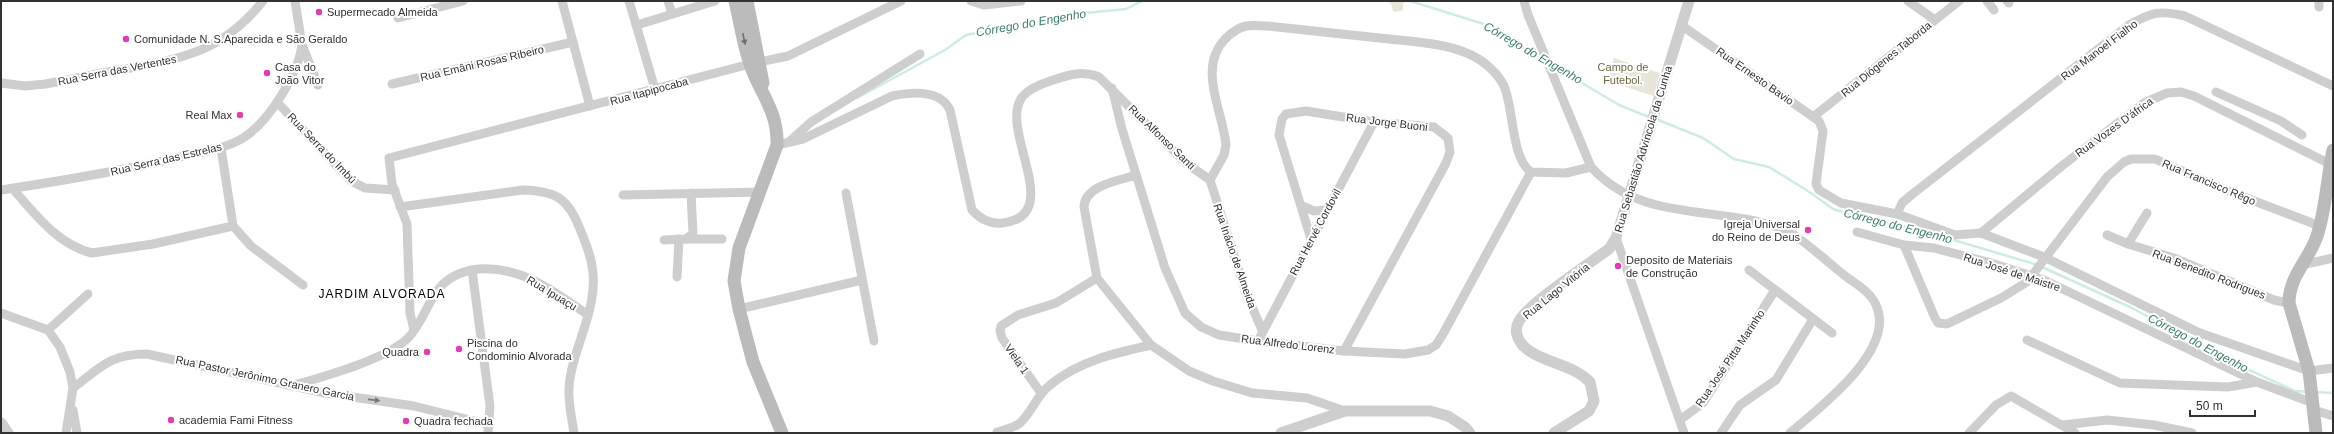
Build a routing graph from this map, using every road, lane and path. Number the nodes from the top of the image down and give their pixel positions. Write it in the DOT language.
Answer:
graph roads {
  1 [pos="262,1"];
  2 [pos="295,1"];
  3 [pos="463,1"];
  4 [pos="562,1"];
  5 [pos="629,1"];
  6 [pos="668,1"];
  7 [pos="715,1"];
  8 [pos="735,1"];
  9 [pos="747,1"];
  10 [pos="901,1"];
  11 [pos="971,1"];
  12 [pos="1021,1"];
  13 [pos="1524,1"];
  14 [pos="1689,1"];
  15 [pos="1908,1"];
  16 [pos="1959,1"];
  17 [pos="1987,1"];
  18 [pos="1994,10"];
  19 [pos="672,14"];
  20 [pos="398,18"];
  21 [pos="1935,20"];
  22 [pos="637,25"];
  23 [pos="1681,25"];
  24 [pos="573,42"];
  25 [pos="302,45"];
  26 [pos="920,54"];
  27 [pos="755,63"];
  28 [pos="1,83"];
  29 [pos="392,84"];
  30 [pos="318,85"];
  31 [pos="2333,86"];
  32 [pos="1112,88"];
  33 [pos="655,89"];
  34 [pos="2216,92"];
  35 [pos="277,102"];
  36 [pos="590,106"];
  37 [pos="1813,117"];
  38 [pos="2281,121"];
  39 [pos="1374,122"];
  40 [pos="2302,135"];
  41 [pos="2277,138"];
  42 [pos="783,143"];
  43 [pos="221,148"];
  44 [pos="2333,150"];
  45 [pos="2330,164"];
  46 [pos="1591,167"];
  47 [pos="1530,172"];
  48 [pos="1136,175"];
  49 [pos="1210,180"];
  50 [pos="13,189"];
  51 [pos="1,190"];
  52 [pos="395,190"];
  53 [pos="761,192"];
  54 [pos="691,193"];
  55 [pos="846,194"];
  56 [pos="623,195"];
  57 [pos="1630,198"];
  58 [pos="1302,206"];
  59 [pos="400,207"];
  60 [pos="1326,210"];
  61 [pos="2147,213"];
  62 [pos="1897,214"];
  63 [pos="233,226"];
  64 [pos="2320,226"];
  65 [pos="1857,232"];
  66 [pos="1980,233"];
  67 [pos="2107,235"];
  68 [pos="1616,238"];
  69 [pos="682,239"];
  70 [pos="722,239"];
  71 [pos="1311,239"];
  72 [pos="664,240"];
  73 [pos="2128,244"];
  74 [pos="1904,245"];
  75 [pos="2333,258"];
  76 [pos="2043,259"];
  77 [pos="2301,265"];
  78 [pos="472,270"];
  79 [pos="1749,270"];
  80 [pos="2032,274"];
  81 [pos="677,278"];
  82 [pos="1097,278"];
  83 [pos="862,280"];
  84 [pos="303,285"];
  85 [pos="1775,290"];
  86 [pos="88,294"];
  87 [pos="2289,303"];
  88 [pos="739,309"];
  89 [pos="1,313"];
  90 [pos="588,315"];
  91 [pos="1814,319"];
  92 [pos="48,330"];
  93 [pos="414,330"];
  94 [pos="1262,330"];
  95 [pos="1832,333"];
  96 [pos="2027,340"];
  97 [pos="874,341"];
  98 [pos="1258,342"];
  99 [pos="1151,345"];
  100 [pos="1344,351"];
  101 [pos="2333,368"];
  102 [pos="2309,374"];
  103 [pos="2257,382"];
  104 [pos="295,385"];
  105 [pos="73,388"];
  106 [pos="1041,392"];
  107 [pos="72,402"];
  108 [pos="2313,404"];
  109 [pos="1344,411"];
  110 [pos="2333,416"];
  111 [pos="1680,420"];
  112 [pos="1,423"];
  113 [pos="2063,425"];
  114 [pos="489,429"];
  115 [pos="997,432"];
  116 [pos="8,433"];
  117 [pos="66,433"];
  118 [pos="78,433"];
  119 [pos="574,433"];
  120 [pos="782,433"];
  121 [pos="1281,433"];
  122 [pos="1470,433"];
  123 [pos="1554,433"];
  124 [pos="1684,433"];
  125 [pos="1721,433"];
  126 [pos="1790,433"];
  127 [pos="1969,433"];
  128 [pos="2075,433"];
  129 [pos="2192,433"];
  130 [pos="2316,433"];
  1 -- 28 [label="street, Rua Serra das Vertentes"];
  2 -- 25 [label="street"];
  3 -- 20 [label="street"];
  4 -- 24 [label="street"];
  5 -- 22 [label="street"];
  6 -- 19 [label="street"];
  7 -- 19 [label="street"];
  8 -- 27 [label="main road, one-way"];
  9 -- 27 [label="main road"];
  10 -- 27 [label="street, Rua Itapipocaba"];
  11 -- 12 [label="street"];
  13 -- 46 [label="street"];
  14 -- 23 [label="street, Rua Sebastião Advíncola da Cunha"];
  15 -- 21 [label="street"];
  16 -- 21 [label="street, Rua Diógenes Taborda"];
  17 -- 18 [label="street"];
  19 -- 22 [label="street"];
  21 -- 37 [label="street, Rua Diógenes Taborda"];
  22 -- 33 [label="street"];
  23 -- 37 [label="street, Rua Ernesto Bavio"];
  23 -- 57 [label="street, Rua Sebastião Advíncola da Cunha"];
  24 -- 29 [label="street, Rua Emâni Rosas Ribeiro"];
  24 -- 36 [label="street"];
  25 -- 30 [label="street"];
  25 -- 35 [label="street, Rua Serra das Estrelas"];
  26 -- 42 [label="street"];
  27 -- 33 [label="street, Rua Itapipocaba"];
  27 -- 42 [label="main road"];
  31 -- 62 [label="street, Rua Manoel Fialho"];
  32 -- 42 [label="street, Rua Alfonso Santi"];
  32 -- 48 [label="street, Rua Alfredo Lorenz"];
  32 -- 49 [label="street, Rua Alfonso Santi"];
  33 -- 36 [label="street, Rua Itapipocaba"];
  34 -- 38 [label="street"];
  35 -- 43 [label="street, Rua Serra das Estrelas"];
  35 -- 52 [label="street, Rua Serra do Imbú"];
  36 -- 52 [label="street, Rua Itapipocaba"];
  37 -- 62 [label="street, Rua Ernesto Bavio"];
  38 -- 40 [label="street"];
  38 -- 41 [label="street"];
  39 -- 58 [label="street, Rua Jorge Buoni"];
  39 -- 60 [label="street, Rua Hervé Cordovil"];
  39 -- 100 [label="street, Rua Jorge Buoni"];
  41 -- 45 [label="street, Rua Vozes D'áfrica"];
  41 -- 66 [label="street, Rua Vozes D'áfrica"];
  42 -- 53 [label="main road"];
  43 -- 50 [label="street, Rua Serra das Estrelas"];
  43 -- 63 [label="street"];
  44 -- 45 [label="main road"];
  45 -- 64 [label="main road"];
  46 -- 47 [label="street"];
  46 -- 57 [label="street"];
  47 -- 49 [label="street"];
  47 -- 100 [label="street, Rua Alfredo Lorenz"];
  48 -- 82 [label="street"];
  48 -- 98 [label="street, Rua Alfredo Lorenz"];
  49 -- 94 [label="street, Rua Inácio de Almeida"];
  50 -- 51 [label="street, Rua Serra das Estrelas"];
  50 -- 63 [label="street"];
  52 -- 59 [label="street"];
  53 -- 54 [label="street"];
  53 -- 88 [label="main road"];
  54 -- 56 [label="street"];
  54 -- 69 [label="street"];
  55 -- 83 [label="street"];
  57 -- 68 [label="street, Rua Sebastião Advíncola da Cunha"];
  57 -- 126 [label="street"];
  58 -- 60 [label="street"];
  58 -- 71 [label="street, Rua Jorge Buoni"];
  59 -- 90 [label="street"];
  59 -- 93 [label="street"];
  60 -- 71 [label="street, Rua Hervé Cordovil"];
  61 -- 73 [label="street"];
  62 -- 66 [label="street"];
  63 -- 84 [label="street"];
  64 -- 76 [label="street, Rua Francisco Rêgo"];
  64 -- 77 [label="main road"];
  65 -- 74 [label="street, Rua José de Maistre"];
  66 -- 76 [label="street"];
  67 -- 73 [label="street, Rua Benedito Rodrigues"];
  68 -- 111 [label="street, Rua Sebastião Advíncola da Cunha"];
  68 -- 123 [label="street, Rua Lago Vitória"];
  69 -- 70 [label="street"];
  69 -- 72 [label="street"];
  69 -- 81 [label="street"];
  71 -- 94 [label="street, Rua Hervé Cordovil"];
  73 -- 87 [label="street, Rua Benedito Rodrigues"];
  74 -- 80 [label="street, Rua José de Maistre"];
  74 -- 80 [label="street, Rua Francisco Rêgo"];
  75 -- 77 [label="street"];
  76 -- 80 [label="street, Rua Francisco Rêgo"];
  76 -- 102 [label="street"];
  77 -- 87 [label="main road"];
  78 -- 90 [label="street, Rua Ipuaçu"];
  78 -- 93 [label="street, Rua Ipuaçu"];
  78 -- 114 [label="street"];
  79 -- 85 [label="street"];
  80 -- 103 [label="street, Rua José de Maistre"];
  82 -- 99 [label="street"];
  82 -- 106 [label="street, Viela 1"];
  83 -- 88 [label="street"];
  83 -- 97 [label="street"];
  85 -- 91 [label="street"];
  85 -- 111 [label="street, Rua José Pitta Marinho"];
  86 -- 92 [label="street"];
  87 -- 102 [label="main road"];
  88 -- 120 [label="main road"];
  89 -- 92 [label="street"];
  90 -- 119 [label="street"];
  91 -- 95 [label="street"];
  91 -- 125 [label="street"];
  92 -- 105 [label="street"];
  93 -- 104 [label="street, Rua Ipuaçu"];
  94 -- 98 [label="street, Rua Hervé Cordovil"];
  96 -- 103 [label="street"];
  98 -- 100 [label="street, Rua Alfredo Lorenz"];
  99 -- 106 [label="street"];
  99 -- 109 [label="street"];
  101 -- 102 [label="street"];
  102 -- 108 [label="main road"];
  103 -- 108 [label="street, Rua José de Maistre"];
  104 -- 105 [label="street, Rua Pastor Jerônimo Granero Garcia"];
  104 -- 114 [label="street, Rua Pastor Jerônimo Granero Garcia, one-way"];
  105 -- 107 [label="street"];
  106 -- 115 [label="street"];
  107 -- 117 [label="street"];
  107 -- 118 [label="street"];
  108 -- 110 [label="street, Rua José de Maistre"];
  108 -- 130 [label="main road"];
  109 -- 121 [label="street"];
  109 -- 122 [label="street"];
  111 -- 124 [label="street, Rua Sebastião Advíncola da Cunha"];
  112 -- 116 [label="street"];
  113 -- 127 [label="street"];
  113 -- 128 [label="street"];
  113 -- 129 [label="street"];
}
